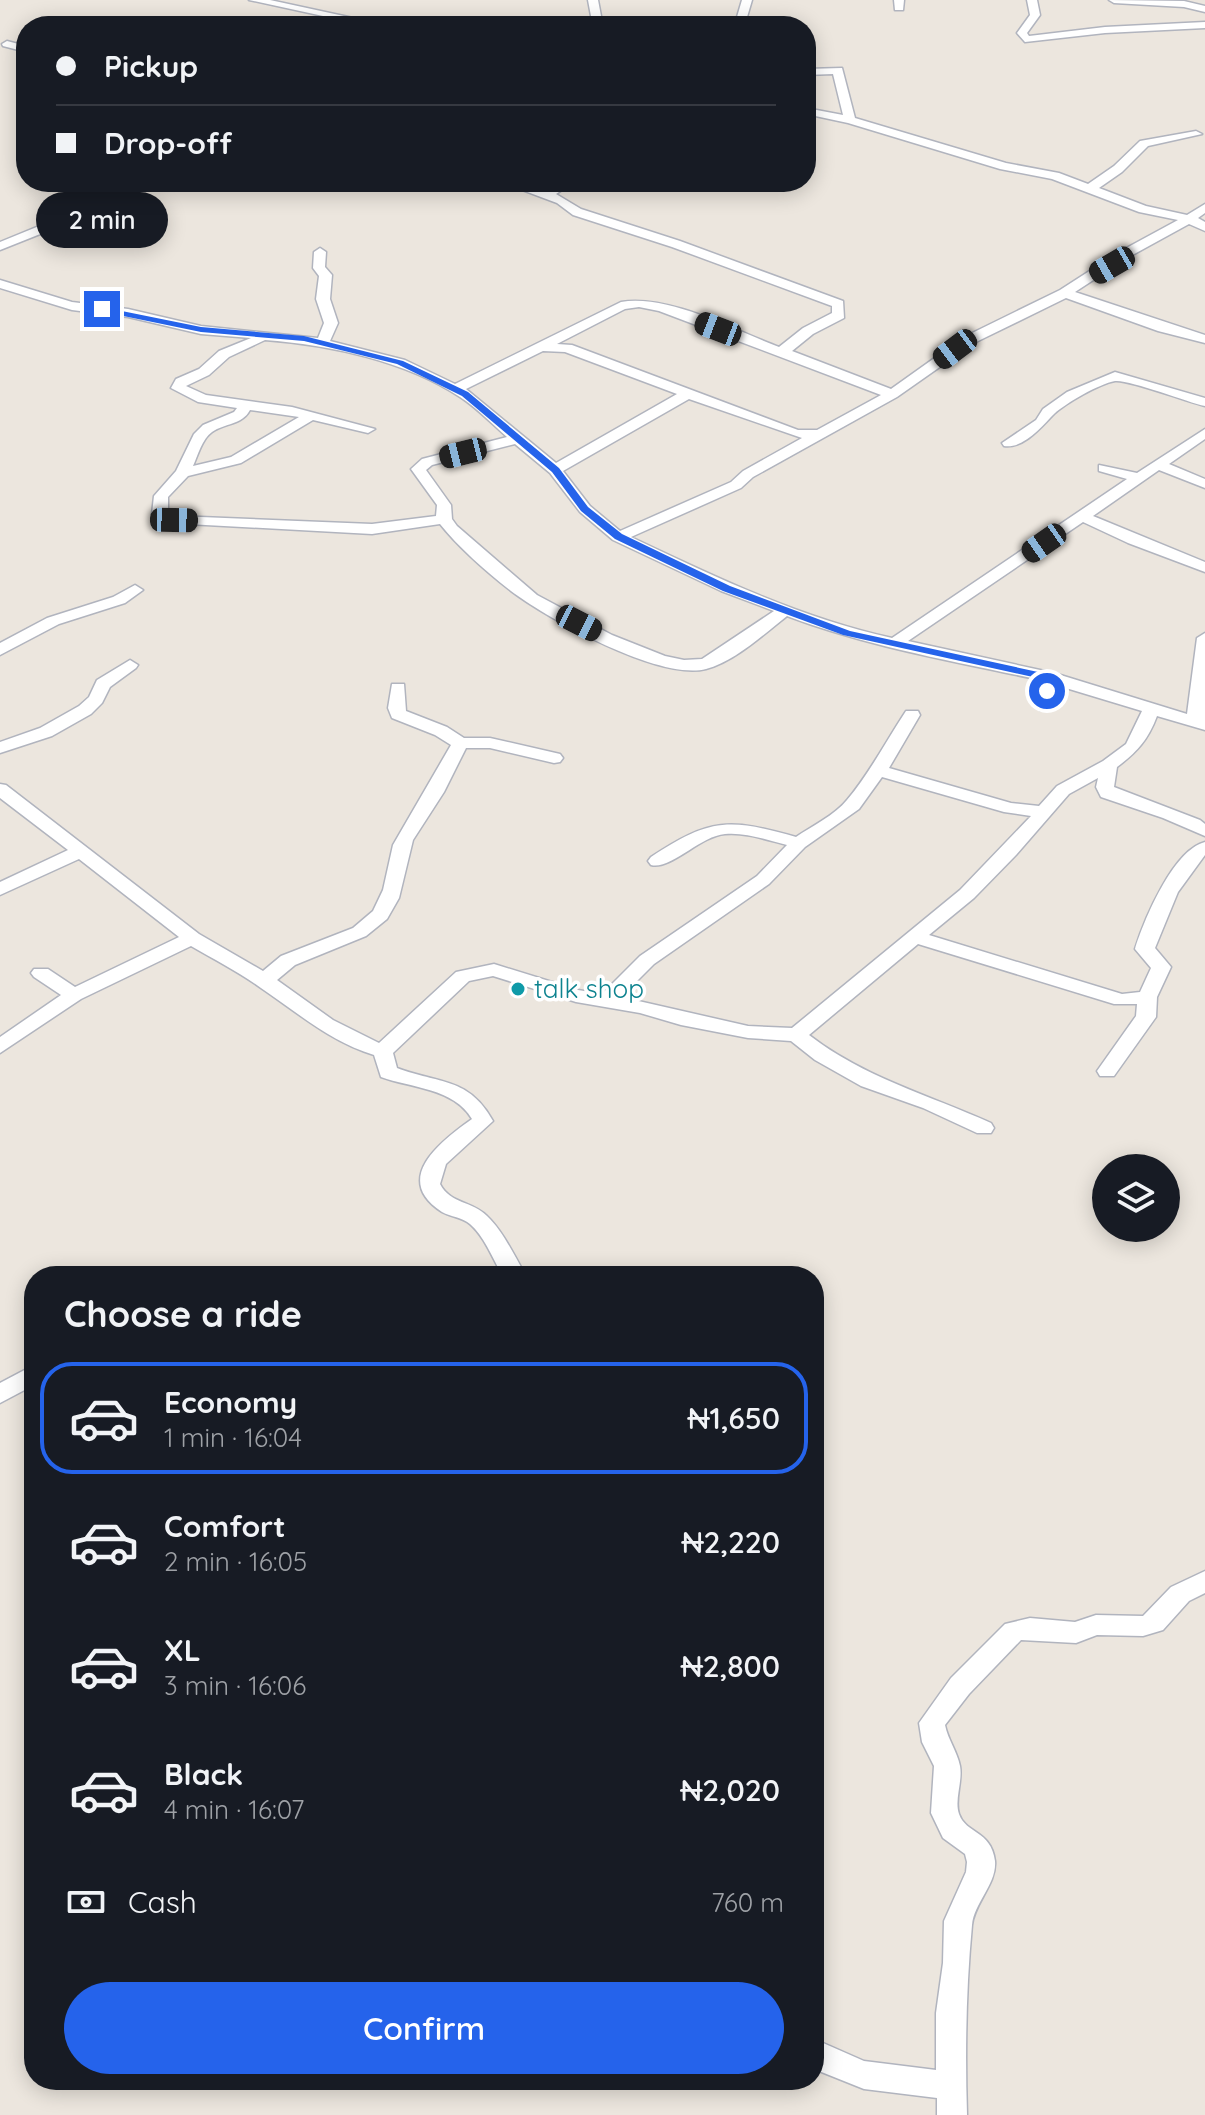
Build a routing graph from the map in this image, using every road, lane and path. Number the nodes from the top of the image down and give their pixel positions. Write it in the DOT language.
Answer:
graph roads {
  1 [pos="254,0"];
  2 [pos="1032,0"];
  3 [pos="1114,0"];
  4 [pos="1205,9"];
  5 [pos="351,16"];
  6 [pos="1205,25"];
  7 [pos="1114,29"];
  8 [pos="7,44"];
  9 [pos="16,46"];
  10 [pos="816,71"];
  11 [pos="816,113"];
  12 [pos="850,120"];
  13 [pos="1196,134"];
  14 [pos="1093,189"];
  15 [pos="130,192"];
  16 [pos="538,192"];
  17 [pos="552,192"];
  18 [pos="547,195"];
  19 [pos="1205,208"];
  20 [pos="1189,219"];
  21 [pos="1205,227"];
  22 [pos="0,246"];
  23 [pos="320,252"];
  24 [pos="0,284"];
  25 [pos="1065,293"];
  26 [pos="1205,321"];
  27 [pos="187,327"];
  28 [pos="1182,333"];
  29 [pos="263,335"];
  30 [pos="1205,339"];
  31 [pos="323,342"];
  32 [pos="560,342"];
  33 [pos="224,354"];
  34 [pos="789,356"];
  35 [pos="872,387"];
  36 [pos="454,390"];
  37 [pos="892,394"];
  38 [pos="686,395"];
  39 [pos="876,402"];
  40 [pos="1205,402"];
  41 [pos="245,405"];
  42 [pos="309,417"];
  43 [pos="368,429"];
  44 [pos="824,433"];
  45 [pos="1205,433"];
  46 [pos="520,438"];
  47 [pos="1009,443"];
  48 [pos="1159,465"];
  49 [pos="1104,468"];
  50 [pos="555,470"];
  51 [pos="183,473"];
  52 [pos="1140,478"];
  53 [pos="1205,484"];
  54 [pos="1084,517"];
  55 [pos="444,519"];
  56 [pos="174,520"];
  57 [pos="151,522"];
  58 [pos="640,528"];
  59 [pos="618,537"];
  60 [pos="636,545"];
  61 [pos="1205,567"];
  62 [pos="135,590"];
  63 [pos="784,611"];
  64 [pos="1205,638"];
  65 [pos="894,645"];
  66 [pos="0,650"];
  67 [pos="130,665"];
  68 [pos="1048,677"];
  69 [pos="398,688"];
  70 [pos="1046,706"];
  71 [pos="1152,707"];
  72 [pos="912,715"];
  73 [pos="1200,723"];
  74 [pos="460,743"];
  75 [pos="0,748"];
  76 [pos="554,758"];
  77 [pos="1109,765"];
  78 [pos="879,771"];
  79 [pos="0,789"];
  80 [pos="1041,812"];
  81 [pos="1204,839"];
  82 [pos="799,843"];
  83 [pos="79,852"];
  84 [pos="657,861"];
  85 [pos="0,889"];
  86 [pos="916,937"];
  87 [pos="192,938"];
  88 [pos="304,952"];
  89 [pos="242,965"];
  90 [pos="41,973"];
  91 [pos="265,981"];
  92 [pos="74,995"];
  93 [pos="1147,997"];
  94 [pos="607,1000"];
  95 [pos="796,1035"];
  96 [pos="0,1047"];
  97 [pos="383,1051"];
  98 [pos="1107,1071"];
  99 [pos="984,1128"];
  100 [pos="508,1266"];
  101 [pos="24,1380"];
  102 [pos="0,1394"];
  103 [pos="1205,1581"];
  104 [pos="824,2059"];
  105 [pos="953,2084"];
  106 [pos="952,2115"];
  1 -- 5 [label="street"];
  2 -- 7 [label="street"];
  3 -- 4 [label="street"];
  3 -- 7 [label="street"];
  6 -- 7 [label="street"];
  8 -- 9 [label="street"];
  10 -- 12 [label="street"];
  11 -- 12 [label="street"];
  12 -- 14 [label="street"];
  13 -- 14 [label="street"];
  14 -- 20 [label="street"];
  15 -- 22 [label="street"];
  16 -- 18 [label="street"];
  17 -- 18 [label="street"];
  18 -- 34 [label="street"];
  19 -- 20 [label="street"];
  20 -- 21 [label="street"];
  20 -- 25 [label="street"];
  23 -- 31 [label="street"];
  24 -- 27 [label="street"];
  25 -- 28 [label="street"];
  25 -- 37 [label="street"];
  26 -- 28 [label="street"];
  27 -- 29 [label="street"];
  27 -- 33 [label="street"];
  28 -- 30 [label="street"];
  29 -- 31 [label="street"];
  29 -- 33 [label="street"];
  31 -- 36 [label="street"];
  32 -- 34 [label="street"];
  32 -- 36 [label="street"];
  32 -- 38 [label="street"];
  33 -- 41 [label="street"];
  34 -- 35 [label="street"];
  35 -- 37 [label="street"];
  35 -- 39 [label="street"];
  36 -- 46 [label="street"];
  37 -- 39 [label="street"];
  38 -- 44 [label="street"];
  38 -- 50 [label="street"];
  39 -- 44 [label="street"];
  40 -- 47 [label="street"];
  41 -- 42 [label="street"];
  41 -- 51 [label="street"];
  42 -- 43 [label="street"];
  42 -- 51 [label="street"];
  44 -- 58 [label="street"];
  45 -- 48 [label="street"];
  46 -- 50 [label="street"];
  46 -- 55 [label="street"];
  48 -- 52 [label="street"];
  48 -- 53 [label="street"];
  49 -- 52 [label="street"];
  50 -- 59 [label="street"];
  51 -- 56 [label="street"];
  52 -- 54 [label="street"];
  54 -- 61 [label="street"];
  54 -- 65 [label="street"];
  55 -- 56 [label="street"];
  55 -- 63 [label="street"];
  56 -- 57 [label="street"];
  58 -- 59 [label="street"];
  58 -- 60 [label="street"];
  59 -- 60 [label="street"];
  60 -- 63 [label="street"];
  62 -- 66 [label="street"];
  63 -- 65 [label="street"];
  64 -- 73 [label="street"];
  65 -- 68 [label="street"];
  67 -- 75 [label="street"];
  68 -- 70 [label="street"];
  68 -- 71 [label="street"];
  69 -- 74 [label="street"];
  71 -- 73 [label="street"];
  71 -- 77 [label="street"];
  72 -- 78 [label="street"];
  74 -- 76 [label="street"];
  74 -- 88 [label="street"];
  77 -- 80 [label="street"];
  77 -- 81 [label="street"];
  78 -- 80 [label="street"];
  78 -- 82 [label="street"];
  79 -- 83 [label="street"];
  80 -- 86 [label="street"];
  81 -- 93 [label="street"];
  82 -- 84 [label="street"];
  82 -- 94 [label="street"];
  83 -- 85 [label="street"];
  83 -- 87 [label="street"];
  86 -- 93 [label="street"];
  86 -- 95 [label="street"];
  87 -- 89 [label="street"];
  87 -- 92 [label="street"];
  88 -- 89 [label="street"];
  88 -- 91 [label="street"];
  89 -- 91 [label="street"];
  90 -- 92 [label="street"];
  91 -- 97 [label="street"];
  92 -- 96 [label="street"];
  93 -- 98 [label="street"];
  94 -- 95 [label="street"];
  94 -- 97 [label="street"];
  95 -- 99 [label="street"];
  97 -- 100 [label="street"];
  101 -- 102 [label="street"];
  103 -- 105 [label="street"];
  104 -- 105 [label="street"];
  105 -- 106 [label="street"];
}
